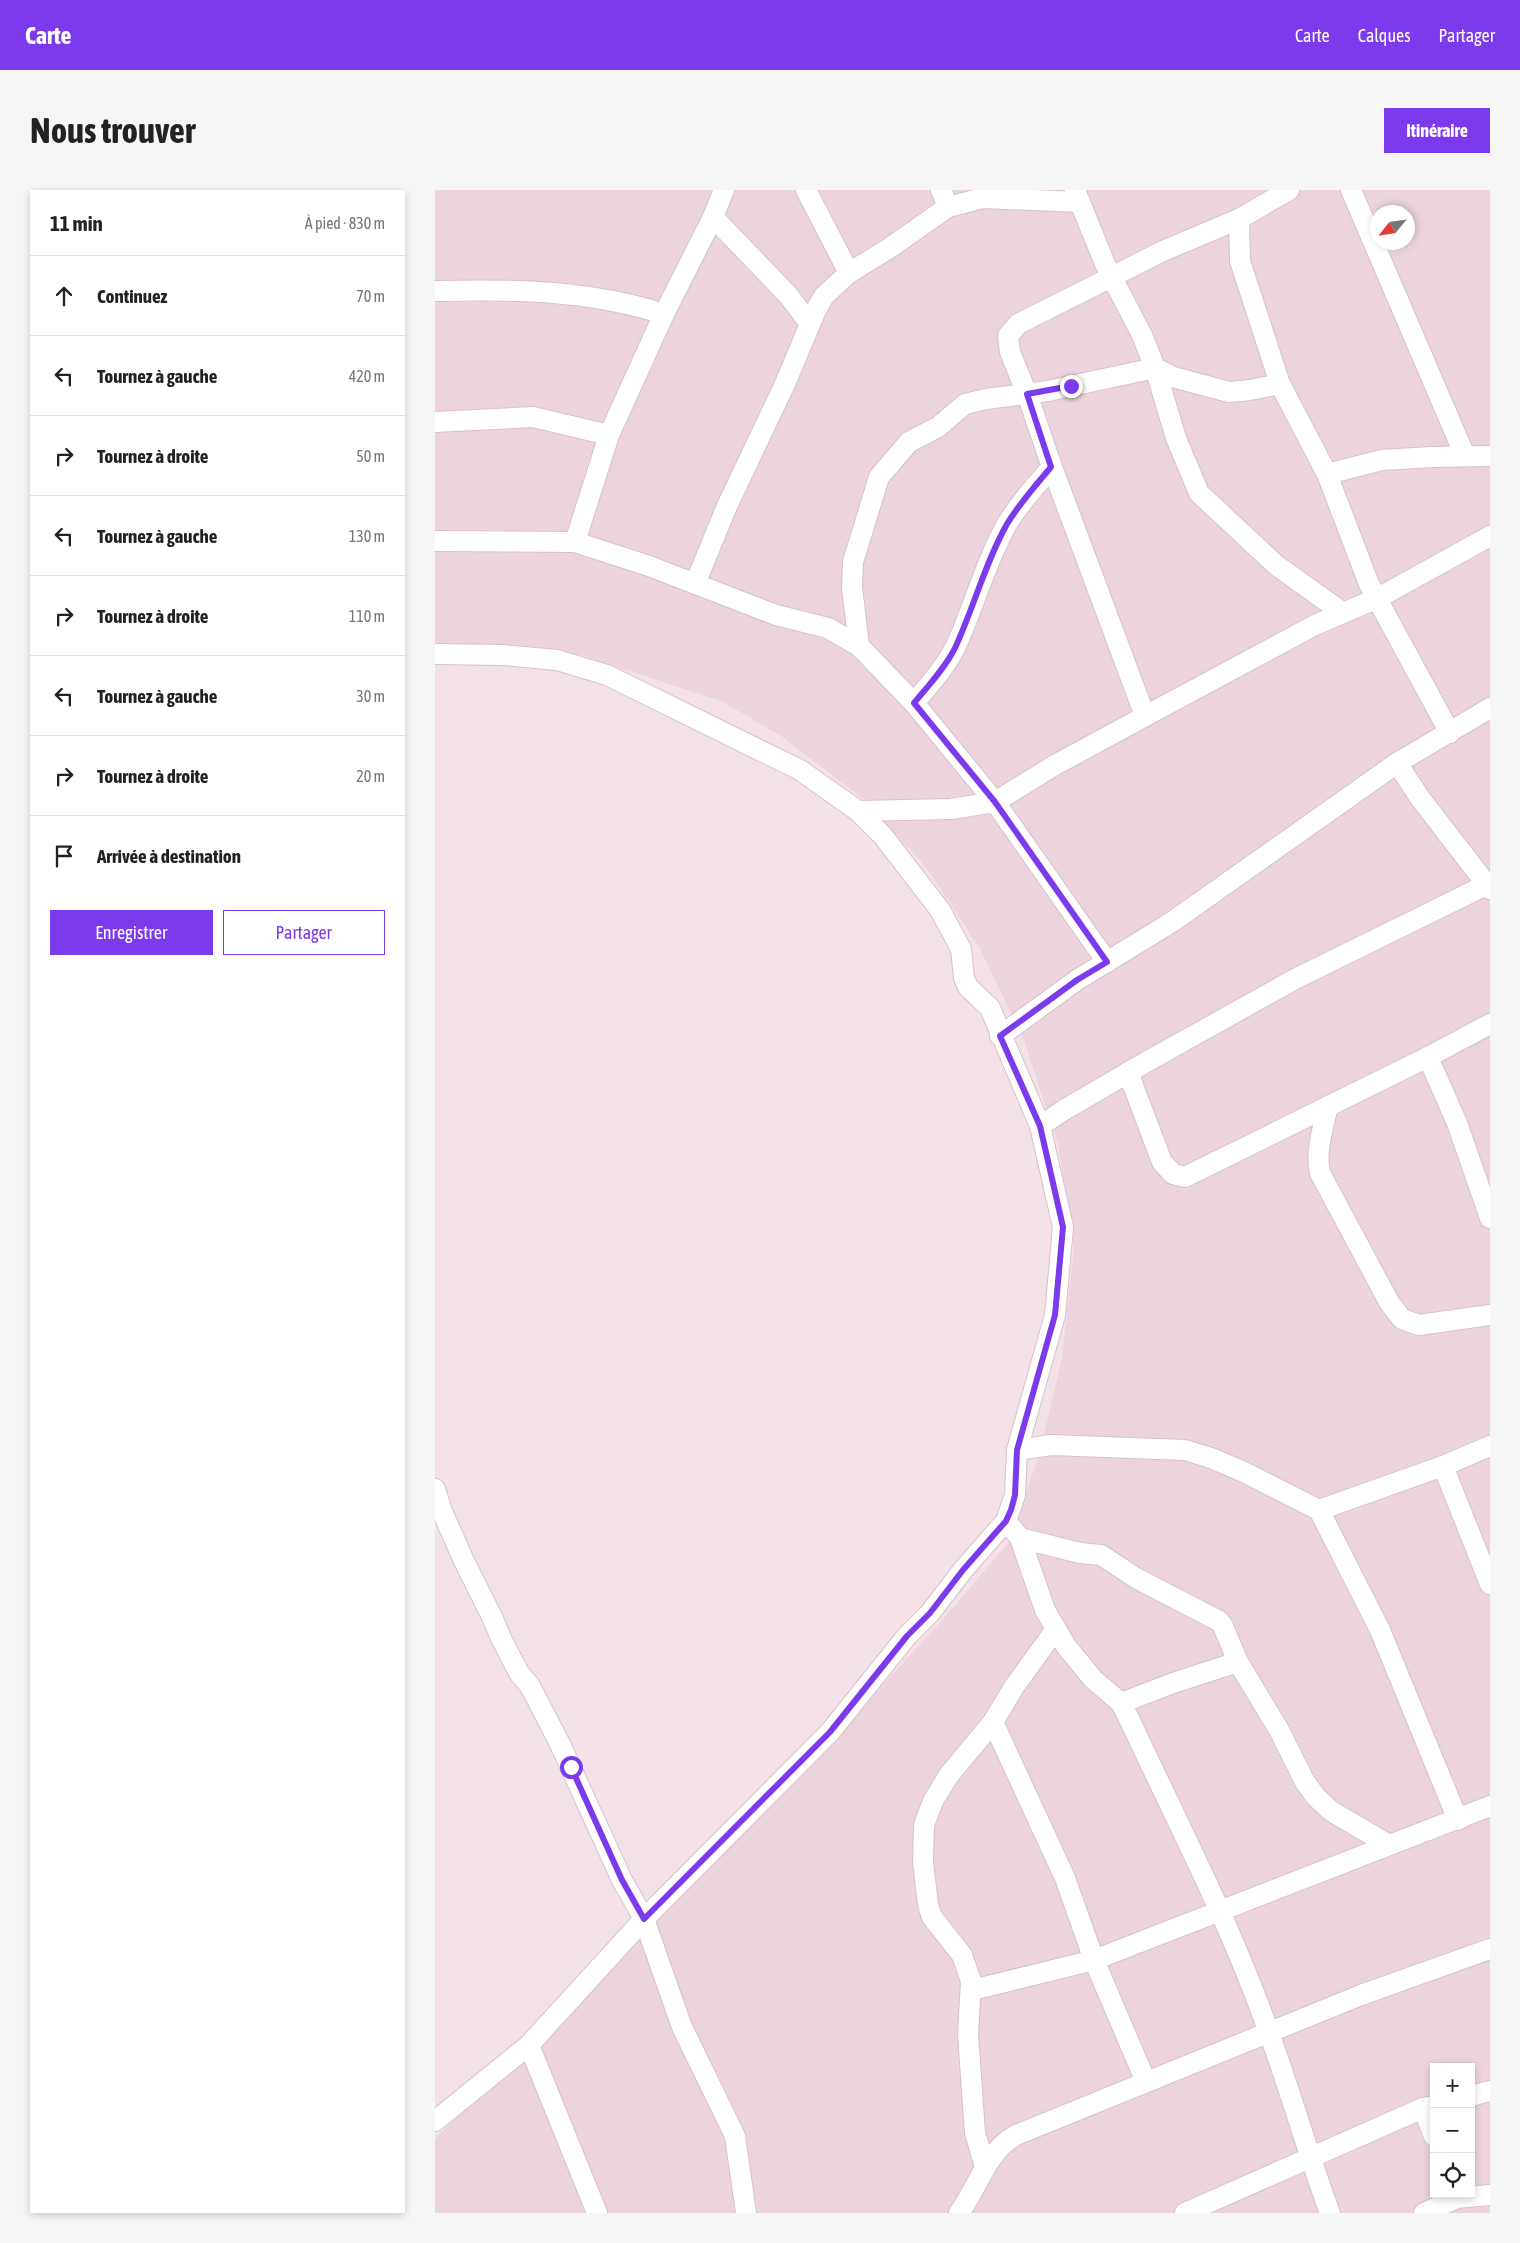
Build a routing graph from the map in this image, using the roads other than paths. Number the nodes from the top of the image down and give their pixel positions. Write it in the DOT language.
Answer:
graph roads {
  1 [pos="724,190"];
  2 [pos="806,190"];
  3 [pos="1289,190"];
  4 [pos="1351,190"];
  5 [pos="1077,196"];
  6 [pos="945,198"];
  7 [pos="713,218"];
  8 [pos="1239,219"];
  9 [pos="849,273"];
  10 [pos="1111,277"];
  11 [pos="435,291"];
  12 [pos="664,314"];
  13 [pos="810,324"];
  14 [pos="1155,368"];
  15 [pos="1280,384"];
  16 [pos="1027,394"];
  17 [pos="435,422"];
  18 [pos="609,435"];
  19 [pos="1465,456"];
  20 [pos="1490,456"];
  21 [pos="1051,467"];
  22 [pos="1327,474"];
  23 [pos="1490,536"];
  24 [pos="435,541"];
  25 [pos="575,542"];
  26 [pos="695,584"];
  27 [pos="1378,598"];
  28 [pos="1343,613"];
  29 [pos="859,646"];
  30 [pos="435,654"];
  31 [pos="914,703"];
  32 [pos="1490,708"];
  33 [pos="1145,716"];
  34 [pos="1450,733"];
  35 [pos="1397,763"];
  36 [pos="995,802"];
  37 [pos="858,811"];
  38 [pos="1489,886"];
  39 [pos="1107,962"];
  40 [pos="1490,1024"];
  41 [pos="1000,1036"];
  42 [pos="1428,1057"];
  43 [pos="1128,1072"];
  44 [pos="1328,1106"];
  45 [pos="1040,1126"];
  46 [pos="1490,1218"];
  47 [pos="1490,1315"];
  48 [pos="1490,1446"];
  49 [pos="1017,1450"];
  50 [pos="1443,1466"];
  51 [pos="435,1489"];
  52 [pos="1319,1510"];
  53 [pos="1006,1521"];
  54 [pos="1020,1538"];
  55 [pos="1490,1584"];
  56 [pos="1056,1629"];
  57 [pos="1238,1662"];
  58 [pos="1121,1703"];
  59 [pos="993,1722"];
  60 [pos="1490,1806"];
  61 [pos="1458,1820"];
  62 [pos="1389,1845"];
  63 [pos="1219,1911"];
  64 [pos="644,1919"];
  65 [pos="1490,1949"];
  66 [pos="1094,1960"];
  67 [pos="972,1990"];
  68 [pos="1269,2032"];
  69 [pos="529,2045"];
  70 [pos="1146,2082"];
  71 [pos="1490,2091"];
  72 [pos="1475,2095"];
  73 [pos="1428,2107"];
  74 [pos="435,2121"];
  75 [pos="1310,2159"];
  76 [pos="985,2167"];
  77 [pos="1490,2195"];
  78 [pos="1459,2202"];
  79 [pos="597,2213"];
  80 [pos="746,2213"];
  81 [pos="959,2213"];
  82 [pos="1185,2213"];
  83 [pos="1330,2213"];
  84 [pos="1424,2213"];
  1 -- 7 [label="street"];
  2 -- 9 [label="street"];
  3 -- 8 [label="street"];
  4 -- 19 [label="street"];
  5 -- 6 [label="street"];
  5 -- 10 [label="street"];
  6 -- 9 [label="street"];
  7 -- 12 [label="street"];
  7 -- 13 [label="street"];
  8 -- 10 [label="street"];
  8 -- 15 [label="street"];
  9 -- 13 [label="street"];
  10 -- 14 [label="street"];
  10 -- 16 [label="street"];
  11 -- 12 [label="street"];
  12 -- 18 [label="street"];
  13 -- 26 [label="street"];
  14 -- 15 [label="street"];
  14 -- 16 [label="street"];
  14 -- 28 [label="street"];
  15 -- 22 [label="street"];
  16 -- 21 [label="street"];
  16 -- 29 [label="street"];
  17 -- 18 [label="street"];
  18 -- 25 [label="street"];
  19 -- 20 [label="street"];
  19 -- 22 [label="street"];
  21 -- 31 [label="street"];
  21 -- 33 [label="street"];
  22 -- 27 [label="street"];
  23 -- 27 [label="street"];
  24 -- 25 [label="street"];
  25 -- 26 [label="street"];
  26 -- 29 [label="street"];
  27 -- 28 [label="street"];
  27 -- 34 [label="street"];
  28 -- 33 [label="street"];
  29 -- 31 [label="street"];
  30 -- 37 [label="street"];
  31 -- 36 [label="street"];
  32 -- 34 [label="street"];
  33 -- 36 [label="street"];
  34 -- 35 [label="street"];
  35 -- 38 [label="street"];
  35 -- 39 [label="street"];
  36 -- 37 [label="street"];
  36 -- 39 [label="street"];
  37 -- 41 [label="street"];
  38 -- 43 [label="street"];
  39 -- 41 [label="street"];
  40 -- 42 [label="street"];
  41 -- 45 [label="street"];
  42 -- 44 [label="street"];
  42 -- 46 [label="street"];
  43 -- 44 [label="street"];
  43 -- 45 [label="street"];
  44 -- 47 [label="street"];
  45 -- 49 [label="street"];
  48 -- 50 [label="street"];
  49 -- 52 [label="street"];
  49 -- 53 [label="street"];
  50 -- 52 [label="street"];
  50 -- 55 [label="street"];
  51 -- 64 [label="street"];
  52 -- 61 [label="street"];
  53 -- 54 [label="street"];
  53 -- 64 [label="street"];
  54 -- 56 [label="street"];
  54 -- 57 [label="street"];
  56 -- 58 [label="street"];
  56 -- 59 [label="street"];
  57 -- 58 [label="street"];
  57 -- 62 [label="street"];
  58 -- 63 [label="street"];
  59 -- 66 [label="street"];
  59 -- 67 [label="street"];
  60 -- 61 [label="street"];
  61 -- 62 [label="street"];
  62 -- 63 [label="street"];
  63 -- 66 [label="street"];
  63 -- 68 [label="street"];
  64 -- 69 [label="street"];
  64 -- 80 [label="street"];
  65 -- 68 [label="street"];
  66 -- 67 [label="street"];
  66 -- 70 [label="street"];
  67 -- 76 [label="street"];
  68 -- 70 [label="street"];
  68 -- 75 [label="street"];
  69 -- 74 [label="street"];
  69 -- 79 [label="street"];
  70 -- 76 [label="street"];
  71 -- 72 [label="street"];
  73 -- 75 [label="street"];
  75 -- 82 [label="street"];
  75 -- 83 [label="street"];
  76 -- 81 [label="street"];
  77 -- 78 [label="street"];
  78 -- 84 [label="street"];
}
